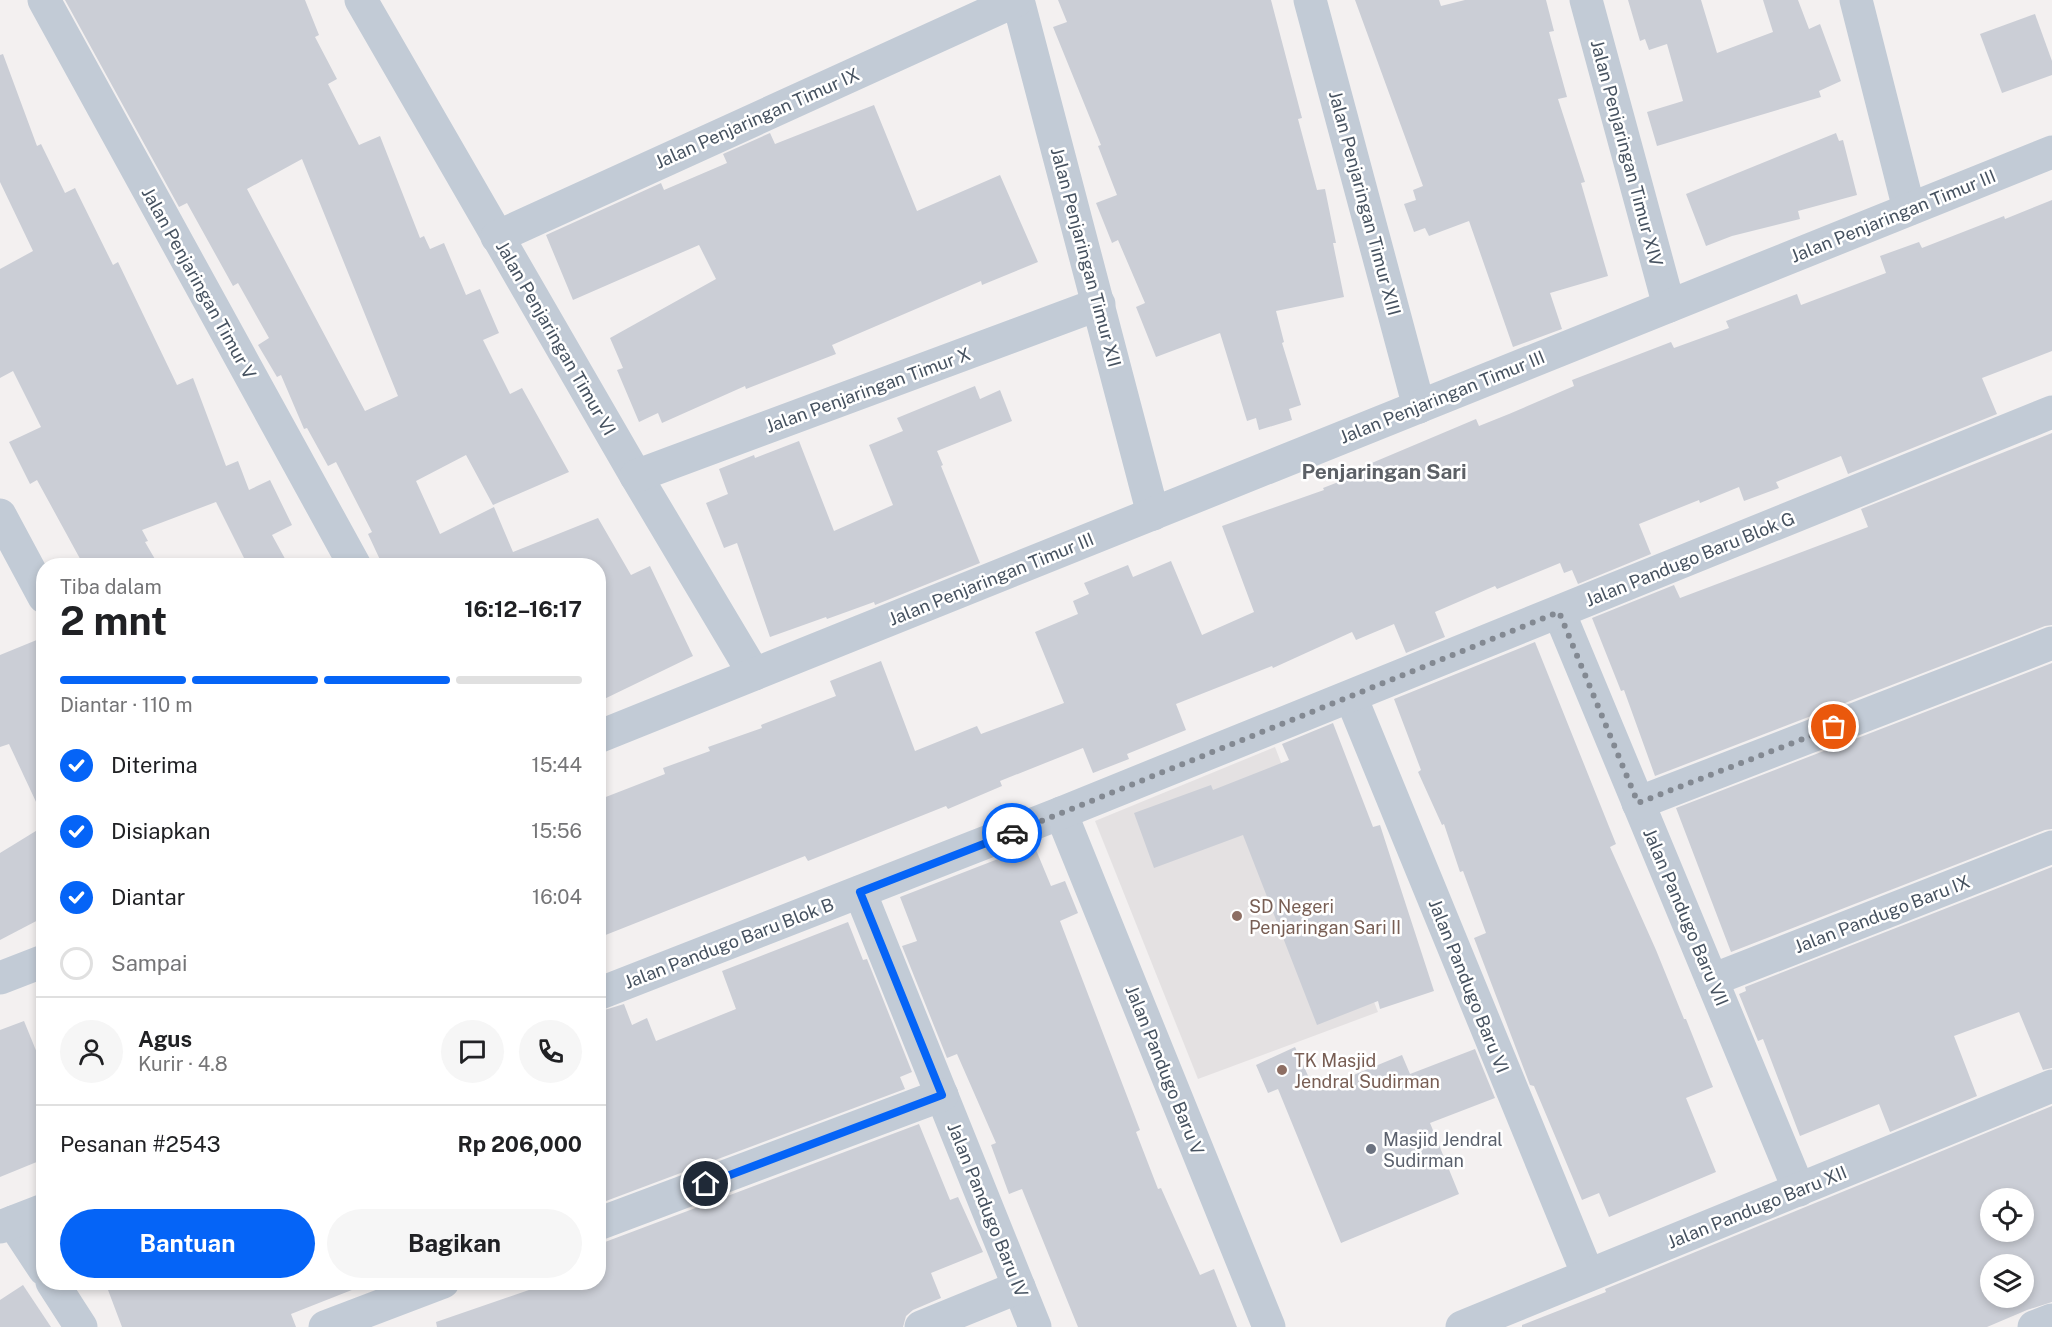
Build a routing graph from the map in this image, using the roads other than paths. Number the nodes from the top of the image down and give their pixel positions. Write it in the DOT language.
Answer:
graph roads {
  1 [pos="44,0"];
  2 [pos="361,0"];
  3 [pos="1018,0"];
  4 [pos="1310,0"];
  5 [pos="1586,0"];
  6 [pos="1856,0"];
  7 [pos="2052,152"];
  8 [pos="1909,209"];
  9 [pos="497,237"];
  10 [pos="1099,303"];
  11 [pos="1669,306"];
  12 [pos="1419,406"];
  13 [pos="2052,412"];
  14 [pos="636,476"];
  15 [pos="1153,514"];
  16 [pos="0,515"];
  17 [pos="351,558"];
  18 [pos="36,582"];
  19 [pos="1559,612"];
  20 [pos="2052,643"];
  21 [pos="754,674"];
  22 [pos="1351,697"];
  23 [pos="606,734"];
  24 [pos="1638,803"];
  25 [pos="1061,813"];
  26 [pos="2052,847"];
  27 [pos="860,892"];
  28 [pos="36,964"];
  29 [pos="0,978"];
  30 [pos="1712,980"];
  31 [pos="606,991"];
  32 [pos="2052,1086"];
  33 [pos="942,1095"];
  34 [pos="1799,1190"];
  35 [pos="36,1213"];
  36 [pos="606,1221"];
  37 [pos="7,1224"];
  38 [pos="36,1259"];
  39 [pos="1588,1275"];
  40 [pos="1019,1287"];
  41 [pos="57,1290"];
  42 [pos="422,1290"];
  43 [pos="2052,1320"];
  44 [pos="81,1327"];
  45 [pos="325,1327"];
  46 [pos="921,1327"];
  47 [pos="1035,1327"];
  48 [pos="1269,1327"];
  49 [pos="1462,1327"];
  50 [pos="2034,1327"];
  1 -- 17 [label="street, Jalan Penjaringan Timur V"];
  2 -- 9 [label="street, Jalan Penjaringan Timur VI"];
  3 -- 9 [label="street, Jalan Penjaringan Timur IX"];
  3 -- 10 [label="street, Jalan Penjaringan Timur XII"];
  4 -- 12 [label="street, Jalan Penjaringan Timur XIII"];
  5 -- 11 [label="street, Jalan Penjaringan Timur XIV"];
  6 -- 8 [label="street"];
  7 -- 8 [label="street, Jalan Penjaringan Timur III"];
  8 -- 11 [label="street, Jalan Penjaringan Timur III"];
  9 -- 14 [label="street, Jalan Penjaringan Timur VI"];
  10 -- 14 [label="street, Jalan Penjaringan Timur X"];
  10 -- 15 [label="street, Jalan Penjaringan Timur XII"];
  11 -- 12 [label="street, Jalan Penjaringan Timur III"];
  12 -- 15 [label="street, Jalan Penjaringan Timur III"];
  13 -- 19 [label="street, Jalan Pandugo Baru Blok G"];
  14 -- 21 [label="street, Jalan Penjaringan Timur VI"];
  15 -- 21 [label="street, Jalan Penjaringan Timur III"];
  16 -- 18 [label="street"];
  19 -- 22 [label="street, Jalan Pandugo Baru Blok G"];
  19 -- 24 [label="street, Jalan Pandugo Baru VII"];
  20 -- 24 [label="street"];
  21 -- 23 [label="street, Jalan Penjaringan Timur III"];
  22 -- 25 [label="street, Jalan Pandugo Baru Blok G"];
  22 -- 39 [label="street, Jalan Pandugo Baru VI"];
  24 -- 30 [label="street, Jalan Pandugo Baru VII"];
  25 -- 27 [label="street, Jalan Pandugo Baru Blok B"];
  25 -- 48 [label="street, Jalan Pandugo Baru V"];
  26 -- 30 [label="street, Jalan Pandugo Baru IX"];
  27 -- 31 [label="street, Jalan Pandugo Baru Blok B"];
  27 -- 33 [label="street, Jalan Pandugo Baru IV"];
  28 -- 29 [label="street"];
  30 -- 34 [label="street, Jalan Pandugo Baru VII"];
  32 -- 34 [label="street, Jalan Pandugo Baru XII"];
  33 -- 36 [label="street"];
  33 -- 40 [label="street, Jalan Pandugo Baru IV"];
  34 -- 39 [label="street, Jalan Pandugo Baru XII"];
  35 -- 37 [label="street"];
  37 -- 38 [label="street"];
  39 -- 49 [label="street, Jalan Pandugo Baru XII"];
  40 -- 46 [label="street"];
  40 -- 47 [label="street, Jalan Pandugo Baru IV"];
  41 -- 44 [label="street"];
  42 -- 45 [label="street"];
  43 -- 50 [label="street"];
}
